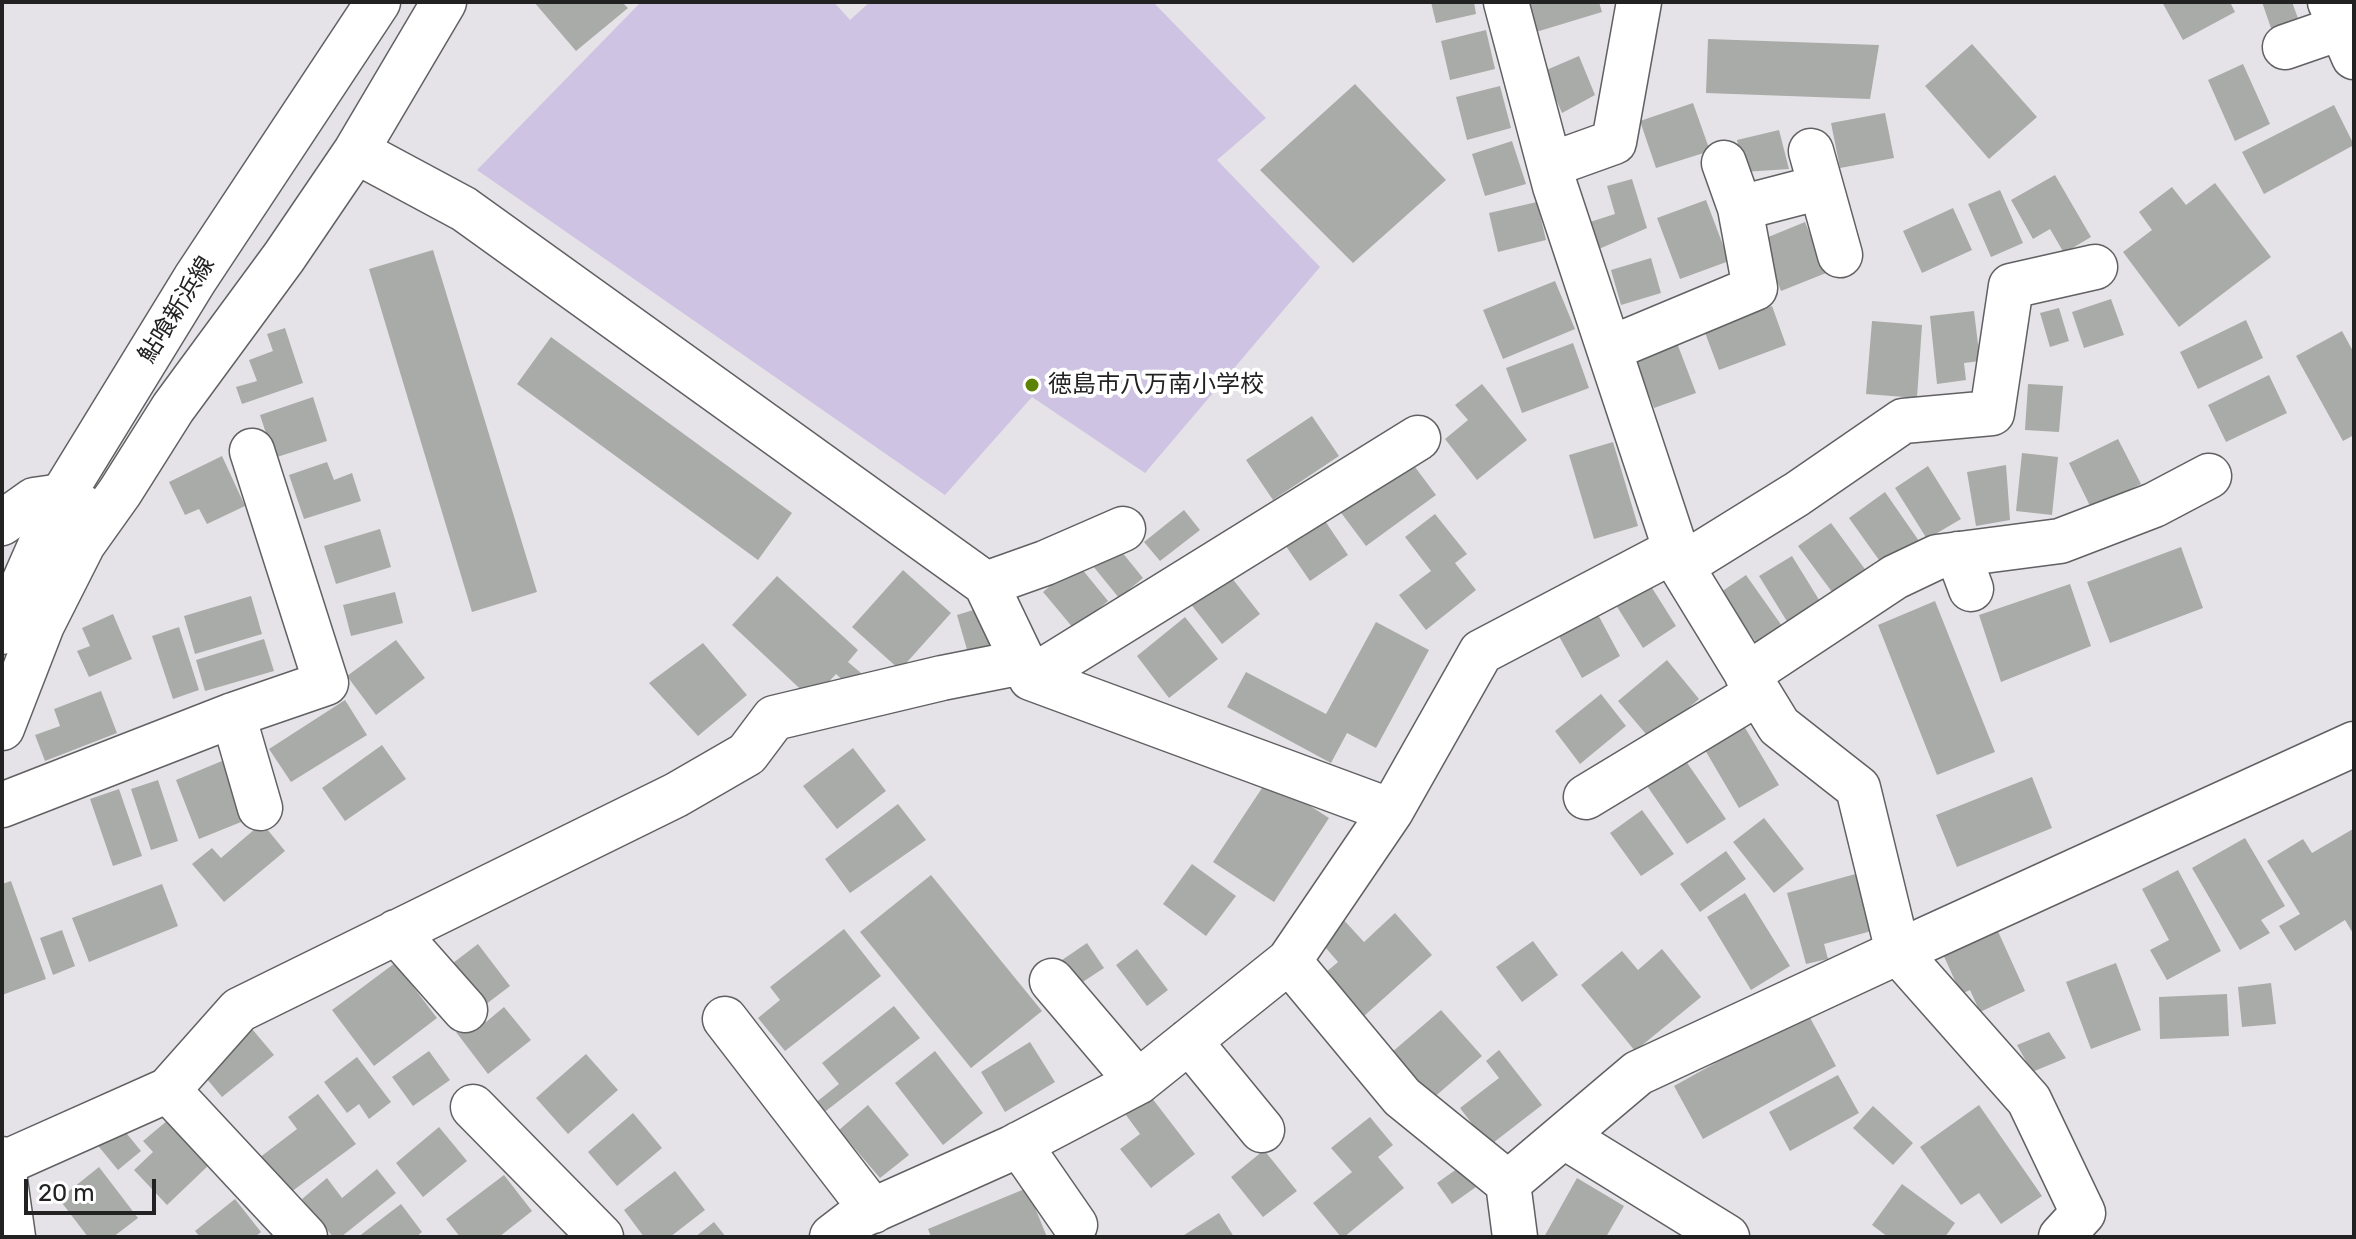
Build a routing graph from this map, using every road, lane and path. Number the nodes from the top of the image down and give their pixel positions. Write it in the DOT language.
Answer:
graph roads {
  1 [pos="378,2"];
  2 [pos="444,2"];
  3 [pos="1506,2"];
  4 [pos="1639,2"];
  5 [pos="2341,21"];
  6 [pos="2285,47"];
  7 [pos="356,151"];
  8 [pos="1724,163"];
  9 [pos="1550,165"];
  10 [pos="1740,208"];
  11 [pos="1840,255"];
  12 [pos="2095,267"];
  13 [pos="1609,349"];
  14 [pos="99,436"];
  15 [pos="1418,438"];
  16 [pos="252,451"];
  17 [pos="139,461"];
  18 [pos="2209,476"];
  19 [pos="62,496"];
  20 [pos="102,518"];
  21 [pos="2,523"];
  22 [pos="1123,529"];
  23 [pos="1678,558"];
  24 [pos="986,584"];
  25 [pos="2,632"];
  26 [pos="1027,670"];
  27 [pos="1753,684"];
  28 [pos="233,715"];
  29 [pos="2,728"];
  30 [pos="2351,752"];
  31 [pos="1586,797"];
  32 [pos="2,805"];
  33 [pos="260,808"];
  34 [pos="1391,811"];
  35 [pos="396,932"];
  36 [pos="1898,952"];
  37 [pos="1289,961"];
  38 [pos="1052,981"];
  39 [pos="465,1010"];
  40 [pos="725,1019"];
  41 [pos="1189,1041"];
  42 [pos="1138,1082"];
  43 [pos="168,1090"];
  44 [pos="473,1107"];
  45 [pos="1262,1130"];
  46 [pos="1565,1137"];
  47 [pos="1019,1144"];
  48 [pos="3,1162"];
  49 [pos="1508,1183"];
  50 [pos="1075,1225"];
  51 [pos="851,1228"];
  52 [pos="13,1237"];
  53 [pos="305,1237"];
  54 [pos="601,1237"];
  55 [pos="1515,1237"];
  56 [pos="1727,1237"];
  57 [pos="2061,1237"];
  1 -- 14 [label="street, 鮎喰新浜線"];
  2 -- 7 [label="street"];
  3 -- 9 [label="street"];
  4 -- 9 [label="street"];
  5 -- 6 [label="street"];
  7 -- 17 [label="street"];
  7 -- 24 [label="street"];
  8 -- 10 [label="street"];
  9 -- 13 [label="street"];
  10 -- 11 [label="street"];
  10 -- 13 [label="street"];
  12 -- 23 [label="street"];
  13 -- 23 [label="street"];
  14 -- 17 [label="street"];
  14 -- 19 [label="street, 鮎喰新浜線"];
  15 -- 26 [label="street"];
  16 -- 28 [label="street"];
  17 -- 20 [label="street"];
  18 -- 27 [label="street"];
  19 -- 20 [label="street"];
  19 -- 21 [label="street"];
  19 -- 25 [label="street, 鮎喰新浜線"];
  20 -- 29 [label="street"];
  22 -- 24 [label="street"];
  23 -- 27 [label="street"];
  23 -- 34 [label="street"];
  24 -- 26 [label="street"];
  26 -- 34 [label="street"];
  26 -- 35 [label="street"];
  27 -- 31 [label="street"];
  27 -- 36 [label="street"];
  28 -- 32 [label="street"];
  28 -- 33 [label="street"];
  30 -- 36 [label="street"];
  34 -- 37 [label="street"];
  35 -- 39 [label="street"];
  35 -- 43 [label="street"];
  36 -- 46 [label="street"];
  36 -- 57 [label="street"];
  37 -- 41 [label="street"];
  37 -- 49 [label="street"];
  38 -- 42 [label="street"];
  40 -- 51 [label="street"];
  41 -- 42 [label="street"];
  41 -- 45 [label="street"];
  42 -- 47 [label="street"];
  43 -- 48 [label="street"];
  43 -- 53 [label="street"];
  44 -- 54 [label="street"];
  46 -- 49 [label="street"];
  46 -- 56 [label="street"];
  47 -- 50 [label="street"];
  47 -- 51 [label="street"];
  48 -- 52 [label="street"];
  49 -- 55 [label="street"];
}
